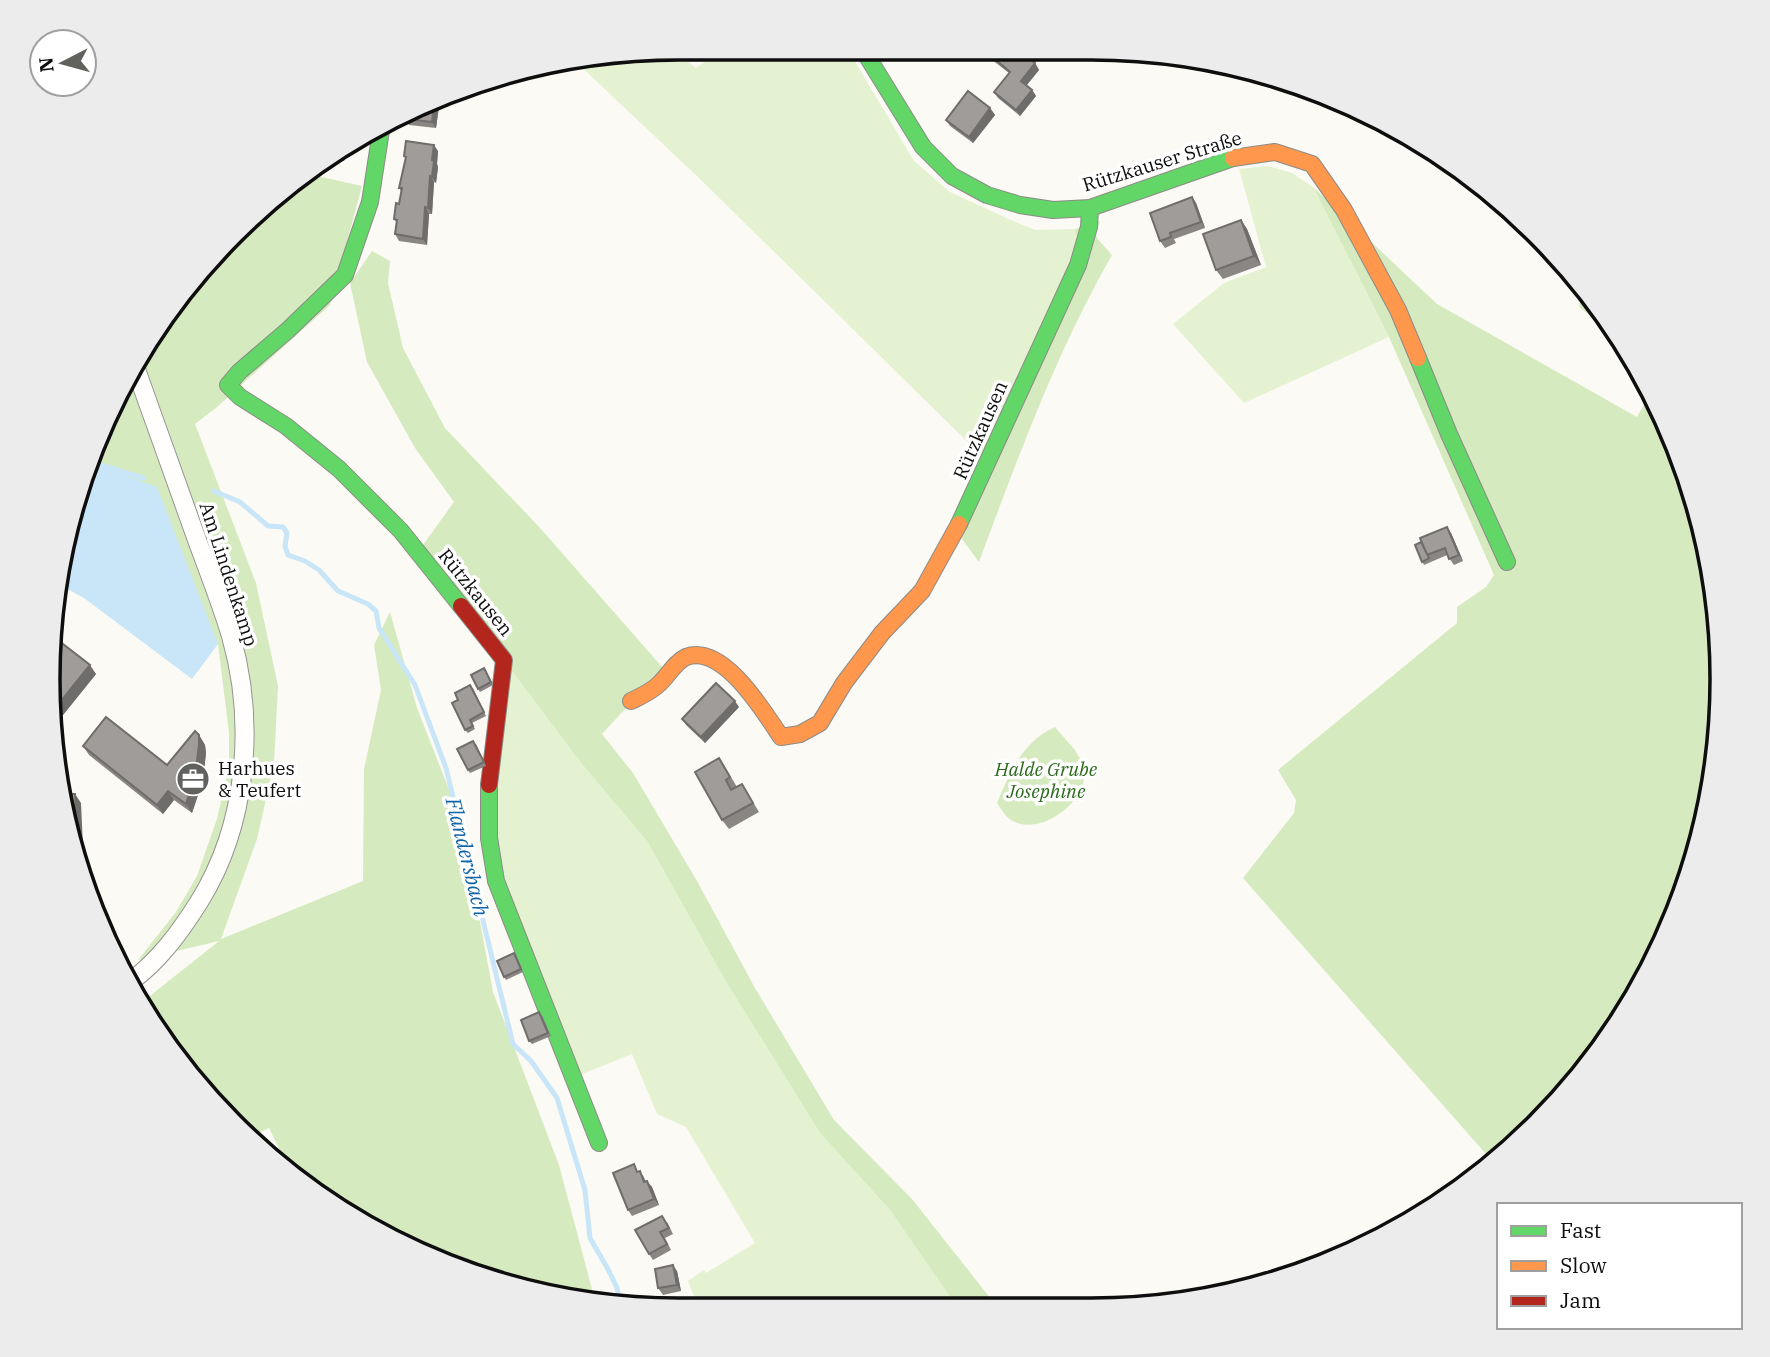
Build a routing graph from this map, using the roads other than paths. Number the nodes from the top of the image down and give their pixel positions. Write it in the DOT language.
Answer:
graph roads {
  1 [pos="869,60"];
  2 [pos="380,136"];
  3 [pos="1090,208"];
  4 [pos="138,376"];
  5 [pos="1507,562"];
  6 [pos="631,701"];
  7 [pos="136,977"];
  8 [pos="600,1143"];
  1 -- 3 [label="street, Rützkauser Straße"];
  2 -- 8 [label="street, Rützkausen"];
  3 -- 5 [label="street, Rützkauser Straße"];
  3 -- 6 [label="street, Rützkausen"];
  4 -- 7 [label="street, Am Lindenkamp"];
}
